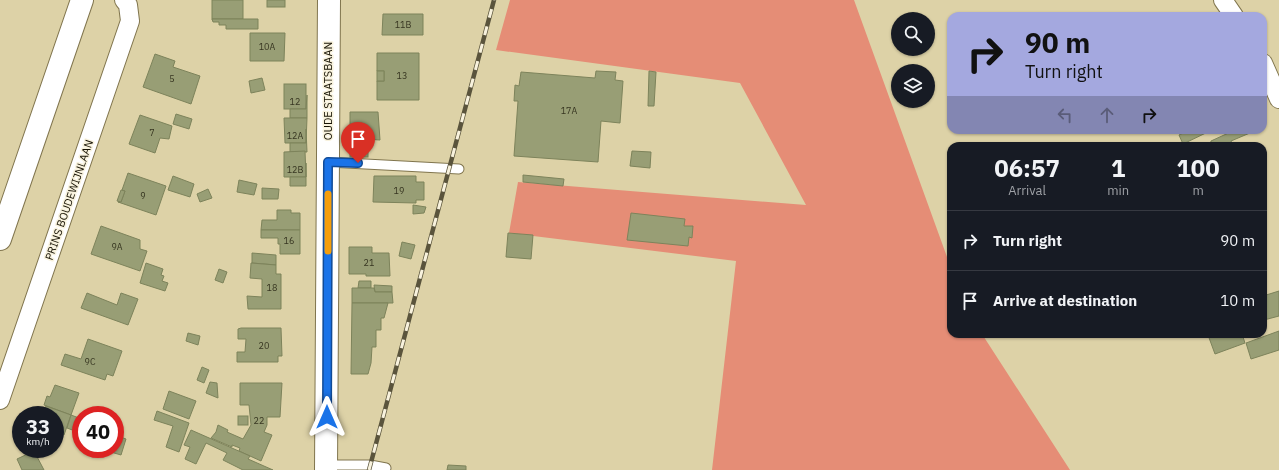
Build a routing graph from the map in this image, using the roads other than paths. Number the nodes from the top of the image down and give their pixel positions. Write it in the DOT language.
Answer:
graph roads {
  1 [pos="82,0"];
  2 [pos="124,0"];
  3 [pos="329,0"];
  4 [pos="1223,0"];
  5 [pos="1231,12"];
  6 [pos="1267,72"];
  7 [pos="1279,99"];
  8 [pos="328,162"];
  9 [pos="459,169"];
  10 [pos="0,239"];
  11 [pos="0,400"];
  12 [pos="324,468"];
  13 [pos="386,468"];
  1 -- 10 [label="street"];
  2 -- 11 [label="street, PRINS BOUDEWIJNLAAN"];
  3 -- 8 [label="street, OUDE STAATSBAAN"];
  4 -- 5 [label="street"];
  6 -- 7 [label="street"];
  8 -- 9 [label="lane"];
  8 -- 12 [label="street, OUDE STAATSBAAN"];
  12 -- 13 [label="lane"];
}
